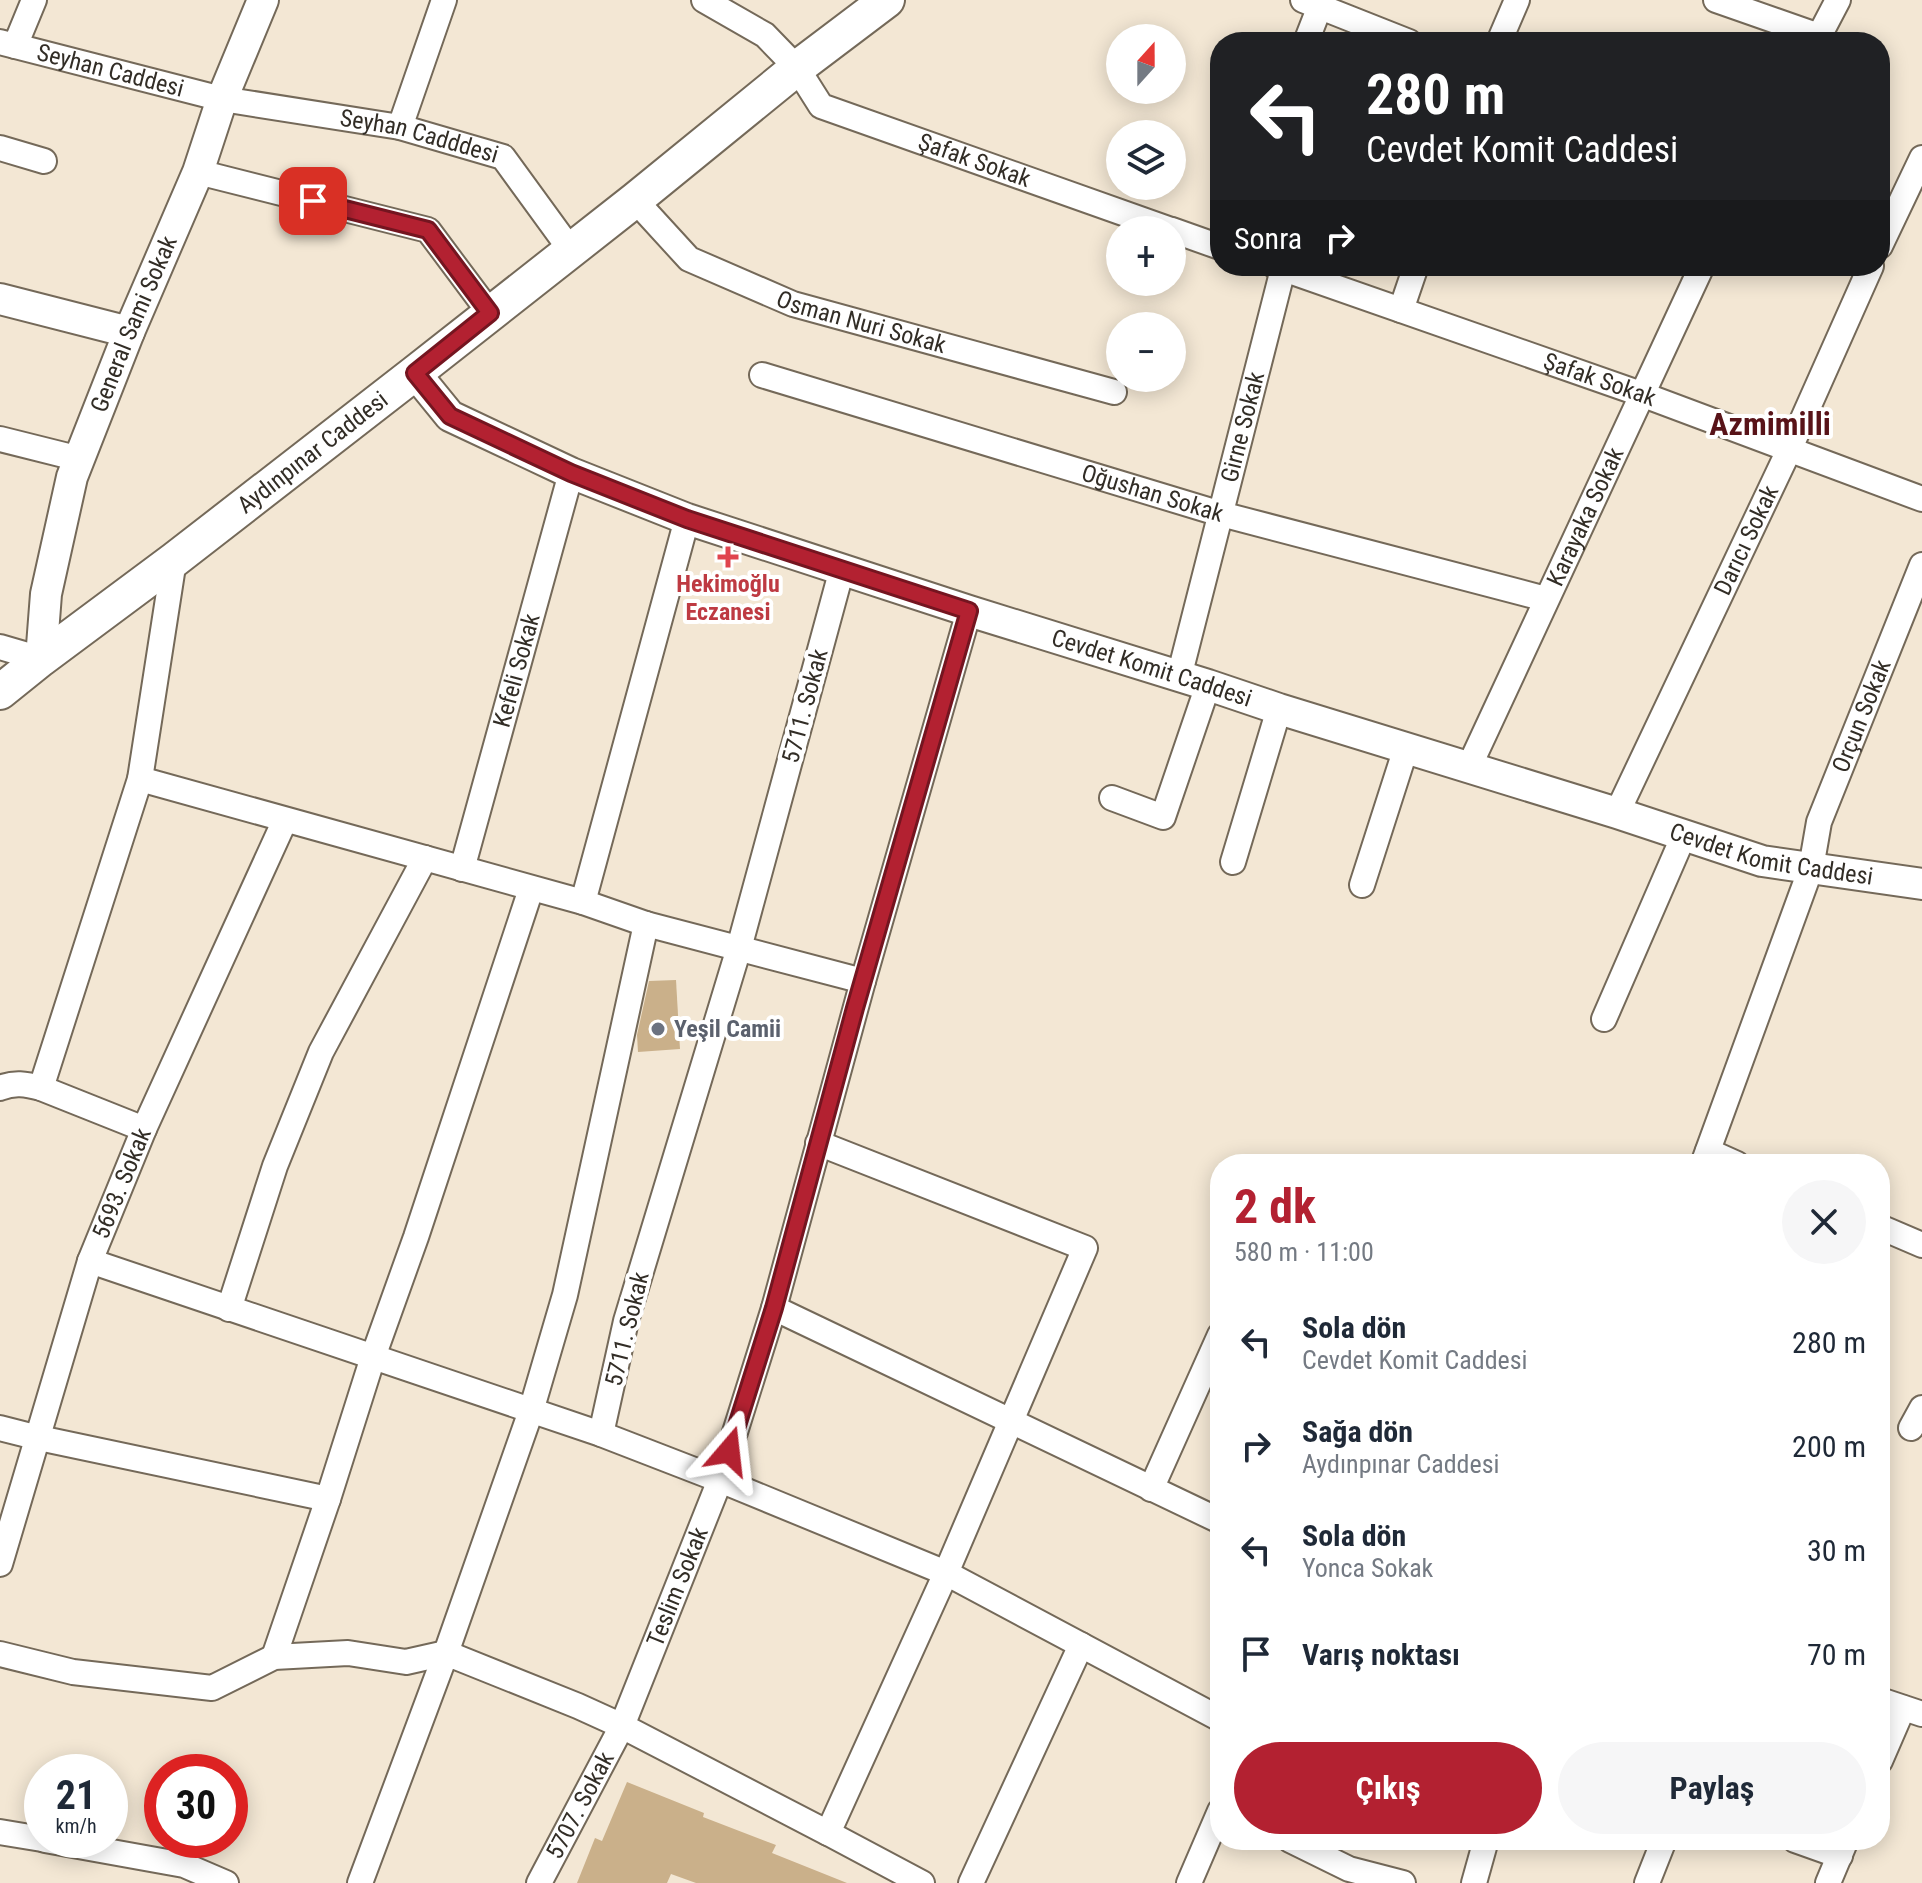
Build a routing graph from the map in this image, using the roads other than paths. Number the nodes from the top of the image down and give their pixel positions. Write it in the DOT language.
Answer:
graph roads {
  1 [pos="34,0"];
  2 [pos="263,0"];
  3 [pos="444,0"];
  4 [pos="704,0"];
  5 [pos="887,0"];
  6 [pos="1517,0"];
  7 [pos="1716,0"];
  8 [pos="1838,0"];
  9 [pos="1312,3"];
  10 [pos="1308,32"];
  11 [pos="1384,32"];
  12 [pos="1503,32"];
  13 [pos="1799,32"];
  14 [pos="1821,32"];
  15 [pos="8,44"];
  16 [pos="797,68"];
  17 [pos="222,99"];
  18 [pos="400,127"];
  19 [pos="0,148"];
  20 [pos="1922,158"];
  21 [pos="44,161"];
  22 [pos="198,172"];
  23 [pos="635,200"];
  24 [pos="1131,216"];
  25 [pos="1890,225"];
  26 [pos="1186,235"];
  27 [pos="1210,244"];
  28 [pos="570,249"];
  29 [pos="1277,276"];
  30 [pos="1302,276"];
  31 [pos="1413,276"];
  32 [pos="1697,276"];
  33 [pos="1867,276"];
  34 [pos="0,299"];
  35 [pos="1401,310"];
  36 [pos="490,313"];
  37 [pos="129,332"];
  38 [pos="415,373"];
  39 [pos="762,375"];
  40 [pos="1106,390"];
  41 [pos="1641,394"];
  42 [pos="0,439"];
  43 [pos="1790,448"];
  44 [pos="80,459"];
  45 [pos="571,473"];
  46 [pos="1922,499"];
  47 [pos="1221,514"];
  48 [pos="687,519"];
  49 [pos="174,560"];
  50 [pos="1922,565"];
  51 [pos="842,569"];
  52 [pos="1546,599"];
  53 [pos="1914,608"];
  54 [pos="969,611"];
  55 [pos="0,647"];
  56 [pos="41,659"];
  57 [pos="1179,677"];
  58 [pos="1208,685"];
  59 [pos="0,692"];
  60 [pos="1279,709"];
  61 [pos="1406,748"];
  62 [pos="1469,767"];
  63 [pos="140,779"];
  64 [pos="1112,798"];
  65 [pos="1617,813"];
  66 [pos="285,820"];
  67 [pos="1684,835"];
  68 [pos="425,858"];
  69 [pos="1233,862"];
  70 [pos="1811,868"];
  71 [pos="462,869"];
  72 [pos="1922,884"];
  73 [pos="1362,885"];
  74 [pos="531,889"];
  75 [pos="583,902"];
  76 [pos="646,924"];
  77 [pos="739,948"];
  78 [pos="863,981"];
  79 [pos="1604,1019"];
  80 [pos="0,1088"];
  81 [pos="41,1088"];
  82 [pos="144,1129"];
  83 [pos="818,1143"];
  84 [pos="1706,1154"];
  85 [pos="1890,1231"];
  86 [pos="1922,1245"];
  87 [pos="90,1261"];
  88 [pos="774,1308"];
  89 [pos="229,1309"];
  90 [pos="373,1357"];
  91 [pos="1210,1357"];
  92 [pos="531,1411"];
  93 [pos="1012,1423"];
  94 [pos="0,1428"];
  95 [pos="601,1434"];
  96 [pos="39,1438"];
  97 [pos="720,1480"];
  98 [pos="1151,1489"];
  99 [pos="328,1499"];
  100 [pos="1210,1516"];
  101 [pos="0,1564"];
  102 [pos="946,1573"];
  103 [pos="1081,1645"];
  104 [pos="446,1653"];
  105 [pos="0,1654"];
  106 [pos="274,1657"];
  107 [pos="1902,1707"];
  108 [pos="1210,1714"];
  109 [pos="622,1726"];
  110 [pos="1890,1736"];
  111 [pos="0,1832"];
  112 [pos="828,1833"];
  113 [pos="1210,1834"];
  114 [pos="24,1836"];
  115 [pos="1310,1850"];
  116 [pos="1483,1850"];
  117 [pos="1660,1850"];
  118 [pos="1842,1850"];
  119 [pos="128,1855"];
  120 [pos="226,1883"];
  121 [pos="360,1883"];
  122 [pos="539,1883"];
  123 [pos="922,1883"];
  124 [pos="971,1883"];
  125 [pos="1189,1883"];
  126 [pos="1403,1883"];
  127 [pos="1474,1883"];
  128 [pos="1647,1883"];
  129 [pos="1828,1883"];
  1 -- 15 [label="street"];
  2 -- 17 [label="street, General Sami Sokak"];
  3 -- 18 [label="street"];
  4 -- 16 [label="street, Şafak Sokak"];
  5 -- 16 [label="main road, Aydınpınar Caddesi"];
  6 -- 12 [label="street"];
  7 -- 13 [label="street"];
  8 -- 14 [label="street"];
  9 -- 10 [label="street"];
  9 -- 11 [label="street"];
  15 -- 17 [label="street, Seyhan Caddesi"];
  16 -- 23 [label="main road, Aydınpınar Caddesi"];
  16 -- 24 [label="street, Şafak Sokak"];
  17 -- 18 [label="street, Seyhan Cadddesi"];
  17 -- 22 [label="street, General Sami Sokak"];
  18 -- 28 [label="street, Seyhan Cadddesi"];
  19 -- 21 [label="street"];
  20 -- 25 [label="street"];
  22 -- 36 [label="street"];
  22 -- 37 [label="street, General Sami Sokak"];
  23 -- 28 [label="main road, Aydınpınar Caddesi"];
  23 -- 40 [label="street, Osman Nuri Sokak"];
  26 -- 27 [label="street, Şafak Sokak"];
  28 -- 36 [label="main road, Aydınpınar Caddesi"];
  29 -- 47 [label="street, Girne Sokak"];
  30 -- 35 [label="street, Şafak Sokak"];
  31 -- 35 [label="street"];
  32 -- 41 [label="street, Karayaka Sokak"];
  33 -- 43 [label="street, Darıcı Sokak"];
  34 -- 37 [label="street"];
  35 -- 41 [label="street, Şafak Sokak"];
  36 -- 38 [label="main road, Aydınpınar Caddesi"];
  37 -- 44 [label="street, General Sami Sokak"];
  38 -- 45 [label="street, Cevdet Komit Caddesi"];
  38 -- 49 [label="main road, Aydınpınar Caddesi"];
  39 -- 47 [label="street, Oğushan Sokak"];
  41 -- 43 [label="street, Şafak Sokak"];
  41 -- 52 [label="street, Karayaka Sokak"];
  42 -- 44 [label="street"];
  43 -- 46 [label="street, Şafak Sokak"];
  43 -- 65 [label="street, Darıcı Sokak"];
  44 -- 56 [label="street, General Sami Sokak"];
  45 -- 48 [label="street, Cevdet Komit Caddesi"];
  45 -- 71 [label="street, Kefeli Sokak"];
  47 -- 52 [label="street, Oğushan Sokak"];
  47 -- 57 [label="street, Girne Sokak"];
  48 -- 51 [label="street, Cevdet Komit Caddesi"];
  48 -- 75 [label="street"];
  49 -- 56 [label="main road, Aydınpınar Caddesi"];
  49 -- 63 [label="street"];
  50 -- 53 [label="street, Orçun Sokak"];
  51 -- 54 [label="street, Cevdet Komit Caddesi"];
  51 -- 77 [label="street, 5711. Sokak"];
  52 -- 62 [label="street, Karayaka Sokak"];
  53 -- 70 [label="street, Orçun Sokak"];
  54 -- 57 [label="street, Cevdet Komit Caddesi"];
  54 -- 78 [label="street, Teslim Sokak"];
  55 -- 56 [label="street"];
  56 -- 59 [label="main road, Aydınpınar Caddesi"];
  57 -- 58 [label="street, Cevdet Komit Caddesi"];
  58 -- 60 [label="street, Cevdet Komit Caddesi"];
  58 -- 64 [label="street"];
  60 -- 61 [label="street, Cevdet Komit Caddesi"];
  60 -- 69 [label="street"];
  61 -- 62 [label="street, Cevdet Komit Caddesi"];
  61 -- 73 [label="street"];
  62 -- 65 [label="street, Cevdet Komit Caddesi"];
  63 -- 66 [label="street"];
  63 -- 81 [label="street"];
  65 -- 67 [label="street, Cevdet Komit Caddesi"];
  66 -- 68 [label="street"];
  66 -- 82 [label="street, 5693. Sokak"];
  67 -- 70 [label="street, Cevdet Komit Caddesi"];
  67 -- 79 [label="street"];
  68 -- 71 [label="street"];
  68 -- 89 [label="street"];
  70 -- 72 [label="street, Cevdet Komit Caddesi"];
  70 -- 84 [label="street"];
  71 -- 74 [label="street"];
  74 -- 75 [label="street"];
  74 -- 90 [label="street"];
  75 -- 76 [label="street"];
  76 -- 77 [label="street"];
  76 -- 92 [label="street"];
  77 -- 78 [label="street"];
  77 -- 95 [label="street, 5711. Sokak"];
  78 -- 83 [label="street, Teslim Sokak"];
  80 -- 81 [label="street"];
  81 -- 82 [label="street"];
  82 -- 87 [label="street, 5693. Sokak"];
  83 -- 88 [label="street, Teslim Sokak"];
  83 -- 93 [label="street"];
  85 -- 86 [label="street"];
  87 -- 89 [label="street"];
  87 -- 96 [label="street, 5693. Sokak"];
  88 -- 93 [label="street"];
  88 -- 97 [label="street, Teslim Sokak"];
  89 -- 90 [label="street"];
  90 -- 92 [label="street"];
  90 -- 99 [label="street"];
  91 -- 98 [label="street"];
  92 -- 95 [label="street"];
  92 -- 104 [label="street"];
  93 -- 98 [label="street"];
  93 -- 102 [label="street"];
  94 -- 96 [label="street"];
  95 -- 97 [label="street"];
  96 -- 99 [label="street"];
  96 -- 101 [label="street, 5693. Sokak"];
  97 -- 102 [label="street"];
  97 -- 109 [label="street, Teslim Sokak"];
  98 -- 100 [label="street"];
  99 -- 106 [label="street"];
  102 -- 103 [label="street"];
  102 -- 112 [label="street"];
  103 -- 108 [label="street"];
  103 -- 124 [label="street"];
  104 -- 106 [label="street"];
  104 -- 109 [label="street"];
  104 -- 121 [label="street"];
  105 -- 106 [label="street"];
  107 -- 110 [label="street"];
  109 -- 112 [label="street"];
  109 -- 122 [label="street, 5707. Sokak"];
  111 -- 114 [label="street"];
  112 -- 123 [label="street"];
  113 -- 125 [label="street"];
  115 -- 126 [label="street"];
  116 -- 127 [label="street"];
  117 -- 128 [label="street"];
  118 -- 129 [label="street"];
  119 -- 120 [label="street"];
}
